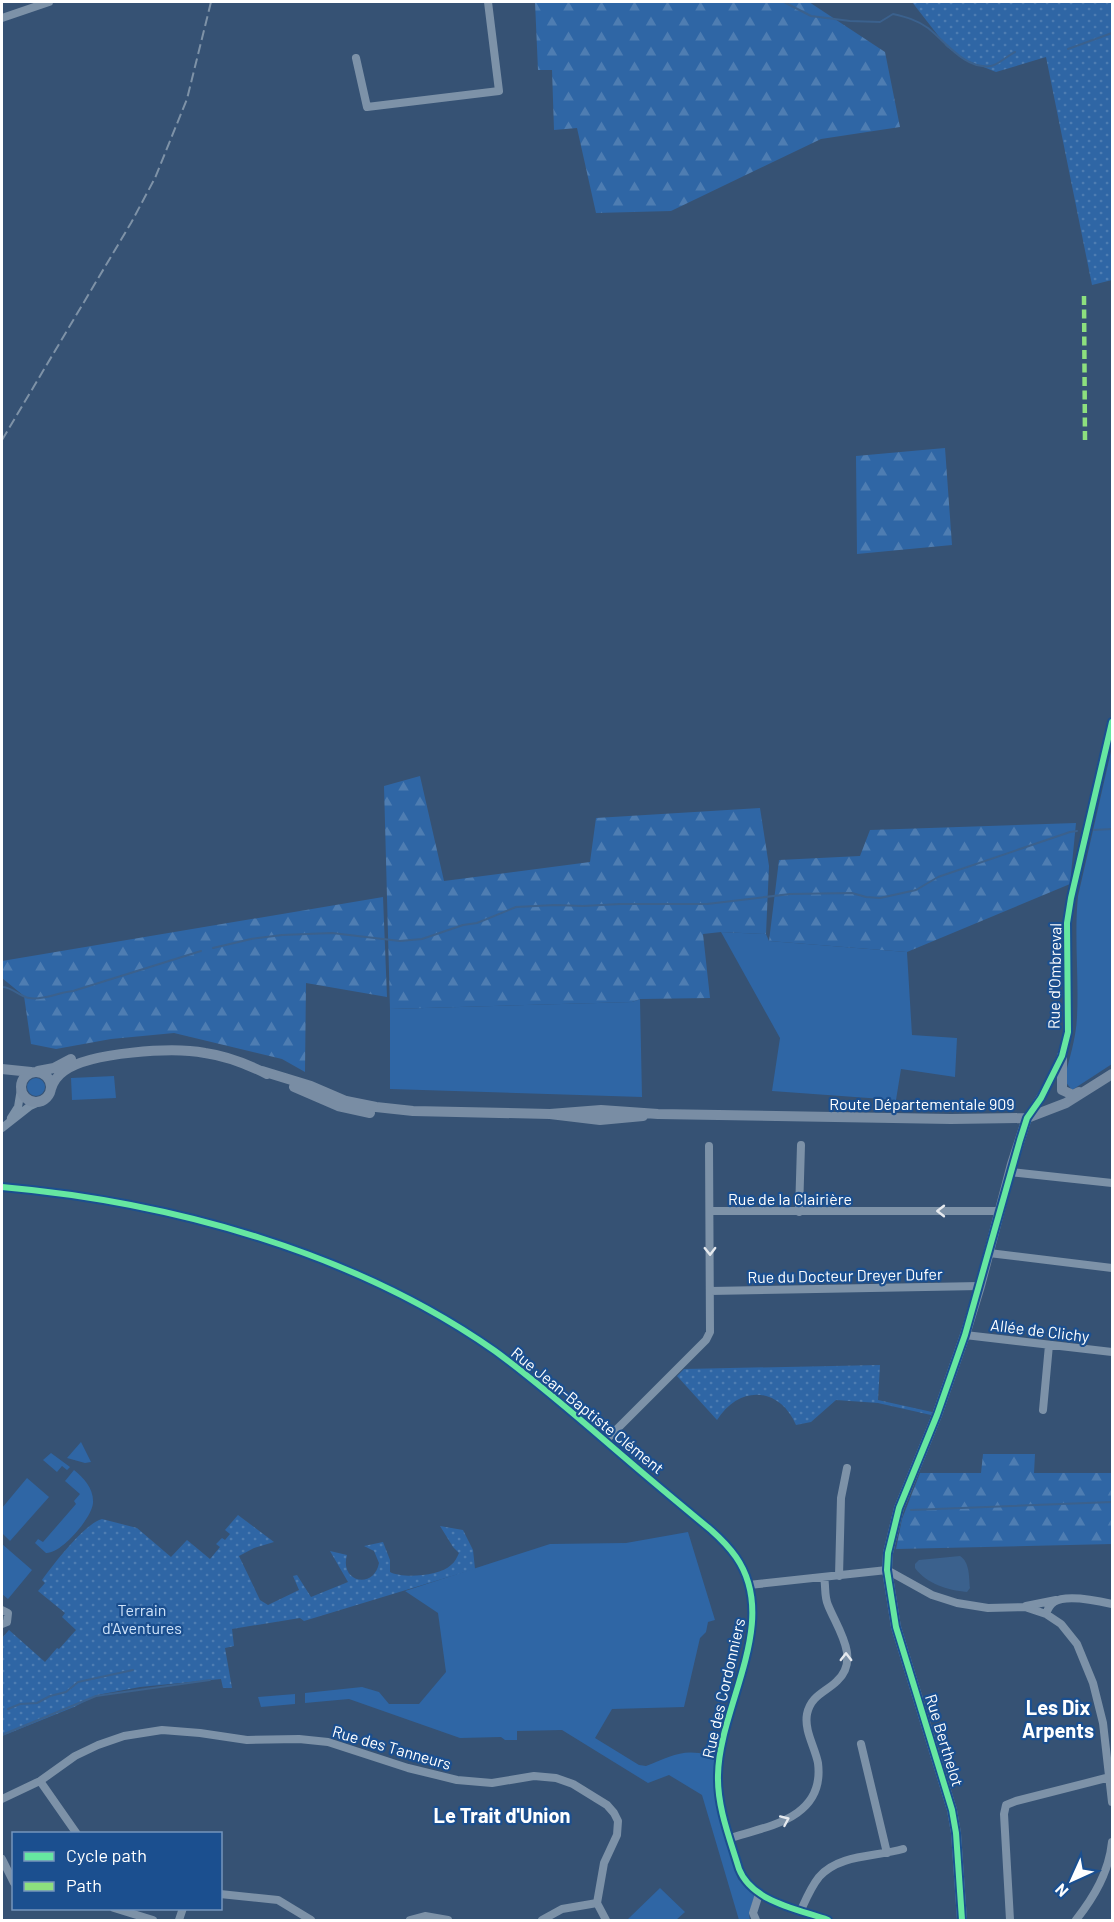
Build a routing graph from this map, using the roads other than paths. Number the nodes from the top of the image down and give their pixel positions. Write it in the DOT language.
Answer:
graph roads {
  1 [pos="49,2"];
  2 [pos="488,2"];
  3 [pos="2,18"];
  4 [pos="356,58"];
  5 [pos="1113,722"];
  6 [pos="110,1056"];
  7 [pos="1062,1056"];
  8 [pos="2,1069"];
  9 [pos="34,1072"];
  10 [pos="2,1074"];
  11 [pos="1113,1074"];
  12 [pos="1098,1084"];
  13 [pos="21,1089"];
  14 [pos="51,1089"];
  15 [pos="41,1101"];
  16 [pos="1027,1118"];
  17 [pos="2,1128"];
  18 [pos="801,1144"];
  19 [pos="709,1146"];
  20 [pos="1010,1172"];
  21 [pos="1113,1183"];
  22 [pos="2,1187"];
  23 [pos="710,1211"];
  24 [pos="1000,1211"];
  25 [pos="799,1212"];
  26 [pos="989,1253"];
  27 [pos="1113,1268"];
  28 [pos="980,1286"];
  29 [pos="710,1291"];
  30 [pos="965,1335"];
  31 [pos="1049,1345"];
  32 [pos="1113,1352"];
  33 [pos="1043,1410"];
  34 [pos="605,1441"];
  35 [pos="847,1468"];
  36 [pos="887,1570"];
  37 [pos="839,1576"];
  38 [pos="824,1577"];
  39 [pos="749,1585"];
  40 [pos="1057,1600"];
  41 [pos="1113,1604"];
  42 [pos="1020,1607"];
  43 [pos="2,1610"];
  44 [pos="1046,1614"];
  45 [pos="2,1624"];
  46 [pos="861,1744"];
  47 [pos="1110,1777"];
  48 [pos="40,1781"];
  49 [pos="2,1799"];
  50 [pos="1113,1802"];
  51 [pos="76,1832"];
  52 [pos="730,1838"];
  53 [pos="1113,1842"];
  54 [pos="903,1849"];
  55 [pos="887,1853"];
  56 [pos="2,1857"];
  57 [pos="12,1870"];
  58 [pos="12,1879"];
  59 [pos="222,1894"];
  60 [pos="759,1894"];
  61 [pos="597,1903"];
  62 [pos="120,1910"];
  63 [pos="801,1911"];
  64 [pos="153,1920"];
  65 [pos="311,1920"];
  66 [pos="410,1920"];
  67 [pos="448,1920"];
  68 [pos="542,1920"];
  69 [pos="606,1920"];
  70 [pos="756,1920"];
  71 [pos="828,1920"];
  72 [pos="962,1920"];
  73 [pos="1010,1920"];
  74 [pos="1076,1920"];
  1 -- 3 [label="street"];
  2 -- 4 [label="street"];
  5 -- 7 [label="street, Rue d'Ombreval"];
  6 -- 9 [label="main road"];
  6 -- 14 [label="main road"];
  6 -- 16 [label="main road, Route Départementale 909"];
  7 -- 12 [label="main road"];
  7 -- 16 [label="street, Rue d'Ombreval"];
  8 -- 9 [label="main road"];
  9 -- 13 [label="main road"];
  9 -- 14 [label="main road"];
  10 -- 13 [label="main road"];
  11 -- 12 [label="main road, Route Départementale 909"];
  12 -- 16 [label="main road, Route Départementale 909"];
  13 -- 15 [label="main road"];
  13 -- 17 [label="street"];
  14 -- 15 [label="main road"];
  15 -- 17 [label="street"];
  16 -- 20 [label="main road, Rue Berthelot"];
  18 -- 25 [label="street"];
  19 -- 23 [label="street"];
  20 -- 21 [label="street"];
  20 -- 24 [label="main road, Rue Berthelot"];
  22 -- 34 [label="street, Rue Jean-Baptiste Clément"];
  23 -- 25 [label="street, Rue de la Clairière"];
  23 -- 29 [label="street, Rue de la Clairière, one-way"];
  24 -- 25 [label="street, Rue de la Clairière, one-way"];
  24 -- 26 [label="main road, Rue Berthelot"];
  26 -- 27 [label="street"];
  26 -- 28 [label="main road, Rue Berthelot"];
  28 -- 29 [label="street, Rue du Docteur Dreyer Dufer"];
  28 -- 30 [label="main road, Rue Berthelot"];
  29 -- 34 [label="street, Rue de la Clairière"];
  30 -- 31 [label="street, Allée de Clichy"];
  30 -- 36 [label="main road, Rue Berthelot"];
  31 -- 32 [label="street, Allée de Clichy"];
  31 -- 33 [label="street"];
  34 -- 39 [label="street, Rue Jean-Baptiste Clément"];
  35 -- 37 [label="street"];
  36 -- 37 [label="street"];
  36 -- 42 [label="street"];
  36 -- 72 [label="main road, Rue Berthelot"];
  37 -- 38 [label="street"];
  38 -- 39 [label="street"];
  52 -- 38 [label="street, one-way"];
  39 -- 52 [label="street, Rue des Cordonniers"];
  40 -- 41 [label="street"];
  40 -- 42 [label="street"];
  40 -- 44 [label="street"];
  42 -- 44 [label="street"];
  43 -- 45 [label="street"];
  44 -- 47 [label="street"];
  46 -- 55 [label="street"];
  47 -- 50 [label="street"];
  47 -- 73 [label="street"];
  48 -- 49 [label="street, Rue des Tanneurs"];
  48 -- 51 [label="street"];
  48 -- 61 [label="street, Rue des Tanneurs"];
  52 -- 60 [label="street, Rue des Cordonniers"];
  53 -- 74 [label="street"];
  54 -- 55 [label="street"];
  55 -- 63 [label="street"];
  56 -- 57 [label="street"];
  56 -- 58 [label="street"];
  59 -- 65 [label="street"];
  60 -- 63 [label="street, Rue des Cordonniers"];
  60 -- 70 [label="street"];
  61 -- 68 [label="street"];
  61 -- 69 [label="street"];
  62 -- 64 [label="street"];
  63 -- 71 [label="street, Rue des Cordonniers"];
  66 -- 67 [label="street"];
}
